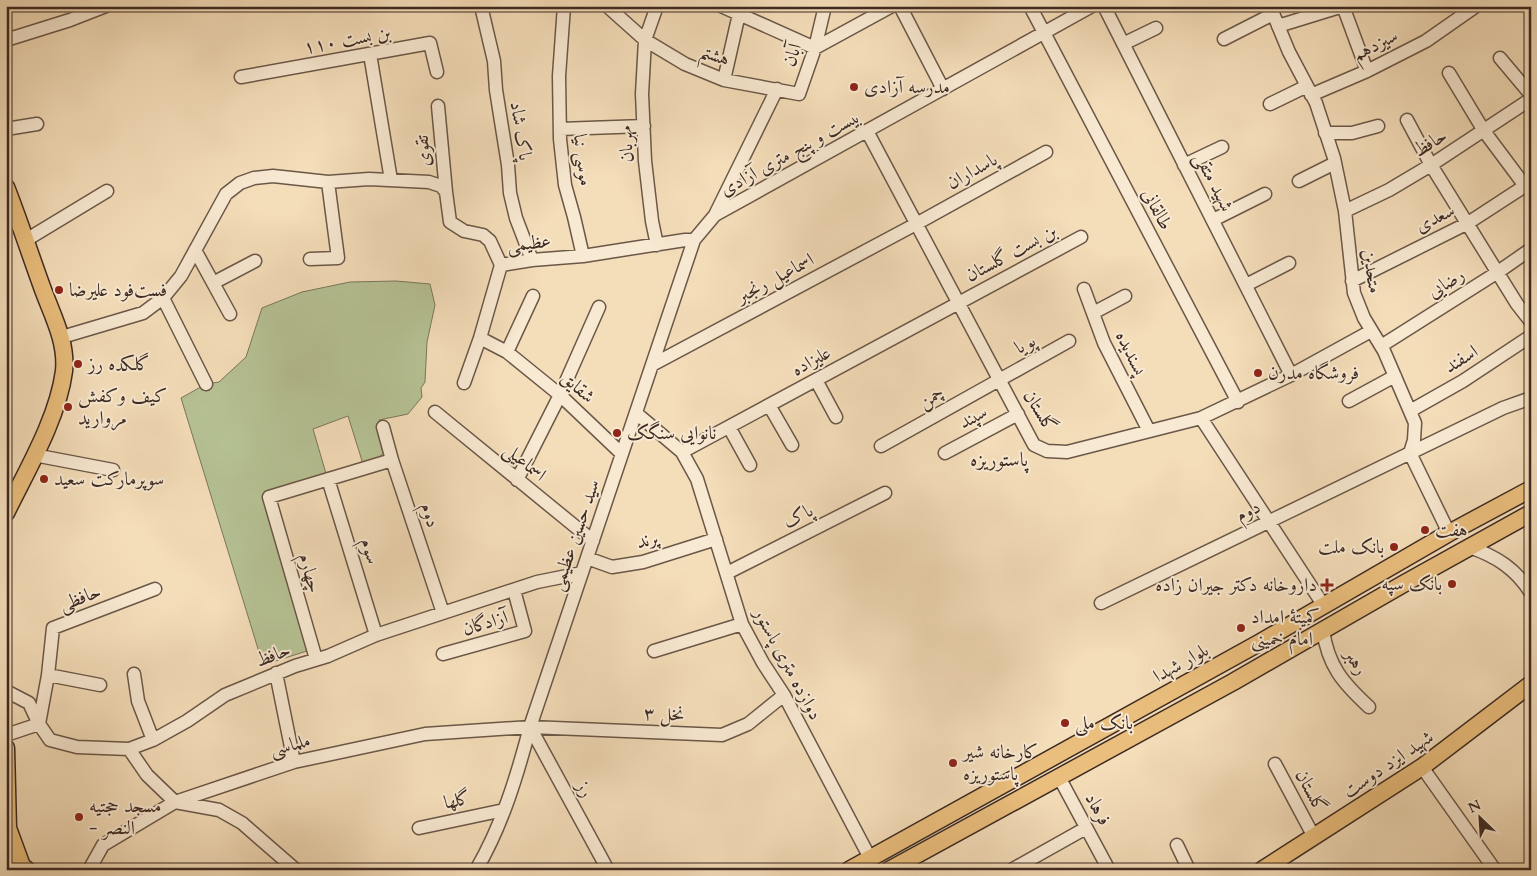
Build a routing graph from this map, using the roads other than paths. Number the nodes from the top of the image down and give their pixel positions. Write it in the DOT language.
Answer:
graph roads {
  1 [pos="106,6"];
  2 [pos="481,6"];
  3 [pos="564,6"];
  4 [pos="607,6"];
  5 [pos="657,6"];
  6 [pos="721,6"];
  7 [pos="825,6"];
  8 [pos="892,6"];
  9 [pos="900,6"];
  10 [pos="1030,6"];
  11 [pos="1092,6"];
  12 [pos="1104,6"];
  13 [pos="1343,6"];
  14 [pos="1476,6"];
  15 [pos="739,14"];
  16 [pos="1273,15"];
  17 [pos="1156,28"];
  18 [pos="1044,33"];
  19 [pos="1224,39"];
  20 [pos="6,40"];
  21 [pos="646,40"];
  22 [pos="1123,44"];
  23 [pos="815,48"];
  24 [pos="370,54"];
  25 [pos="1500,58"];
  26 [pos="1367,71"];
  27 [pos="437,72"];
  28 [pos="1449,73"];
  29 [pos="241,77"];
  30 [pos="724,80"];
  31 [pos="777,89"];
  32 [pos="944,89"];
  33 [pos="1309,90"];
  34 [pos="1531,97"];
  35 [pos="1270,104"];
  36 [pos="438,106"];
  37 [pos="1407,120"];
  38 [pos="38,124"];
  39 [pos="644,126"];
  40 [pos="1378,126"];
  41 [pos="560,128"];
  42 [pos="6,129"];
  43 [pos="867,131"];
  44 [pos="1484,131"];
  45 [pos="1326,133"];
  46 [pos="1222,147"];
  47 [pos="1046,152"];
  48 [pos="1335,163"];
  49 [pos="1184,165"];
  50 [pos="1431,165"];
  51 [pos="391,180"];
  52 [pos="1299,181"];
  53 [pos="328,182"];
  54 [pos="1528,184"];
  55 [pos="6,187"];
  56 [pos="107,191"];
  57 [pos="446,192"];
  58 [pos="1266,194"];
  59 [pos="1345,211"];
  60 [pos="715,215"];
  61 [pos="1212,220"];
  62 [pos="1468,223"];
  63 [pos="916,224"];
  64 [pos="1081,237"];
  65 [pos="26,240"];
  66 [pos="694,240"];
  67 [pos="657,245"];
  68 [pos="1531,249"];
  69 [pos="195,250"];
  70 [pos="583,256"];
  71 [pos="310,260"];
  72 [pos="532,260"];
  73 [pos="255,261"];
  74 [pos="1289,263"];
  75 [pos="500,266"];
  76 [pos="1498,272"];
  77 [pos="1352,282"];
  78 [pos="213,283"];
  79 [pos="1246,285"];
  80 [pos="1084,289"];
  81 [pos="533,296"];
  82 [pos="1125,296"];
  83 [pos="163,298"];
  84 [pos="958,302"];
  85 [pos="599,307"];
  86 [pos="1093,313"];
  87 [pos="230,314"];
  88 [pos="1531,322"];
  89 [pos="1372,331"];
  90 [pos="1531,336"];
  91 [pos="62,337"];
  92 [pos="480,338"];
  93 [pos="1069,341"];
  94 [pos="1381,346"];
  95 [pos="506,352"];
  96 [pos="652,365"];
  97 [pos="1291,375"];
  98 [pos="1395,376"];
  99 [pos="816,380"];
  100 [pos="1000,380"];
  101 [pos="464,383"];
  102 [pos="206,384"];
  103 [pos="560,395"];
  104 [pos="1531,398"];
  105 [pos="1349,401"];
  106 [pos="1238,402"];
  107 [pos="769,405"];
  108 [pos="1410,411"];
  109 [pos="434,412"];
  110 [pos="636,414"];
  111 [pos="1018,414"];
  112 [pos="836,417"];
  113 [pos="1201,418"];
  114 [pos="728,427"];
  115 [pos="383,428"];
  116 [pos="1149,431"];
  117 [pos="792,445"];
  118 [pos="881,446"];
  119 [pos="682,452"];
  120 [pos="945,453"];
  121 [pos="1410,453"];
  122 [pos="622,454"];
  123 [pos="34,455"];
  124 [pos="392,460"];
  125 [pos="750,464"];
  126 [pos="113,470"];
  127 [pos="328,479"];
  128 [pos="517,480"];
  129 [pos="1531,489"];
  130 [pos="885,493"];
  131 [pos="6,512"];
  132 [pos="1531,513"];
  133 [pos="1269,522"];
  134 [pos="1449,533"];
  135 [pos="716,539"];
  136 [pos="593,541"];
  137 [pos="1469,547"];
  138 [pos="587,558"];
  139 [pos="582,573"];
  140 [pos="727,573"];
  141 [pos="155,589"];
  142 [pos="514,590"];
  143 [pos="1531,594"];
  144 [pos="1101,603"];
  145 [pos="1324,606"];
  146 [pos="443,613"];
  147 [pos="742,624"];
  148 [pos="1323,630"];
  149 [pos="376,634"];
  150 [pos="1259,643"];
  151 [pos="654,651"];
  152 [pos="443,654"];
  153 [pos="316,659"];
  154 [pos="1270,660"];
  155 [pos="1222,663"];
  156 [pos="134,674"];
  157 [pos="276,674"];
  158 [pos="48,675"];
  159 [pos="1233,682"];
  160 [pos="1531,684"];
  161 [pos="100,685"];
  162 [pos="6,691"];
  163 [pos="784,696"];
  164 [pos="1369,707"];
  165 [pos="39,724"];
  166 [pos="530,726"];
  167 [pos="6,735"];
  168 [pos="153,740"];
  169 [pos="6,748"];
  170 [pos="128,749"];
  171 [pos="294,762"];
  172 [pos="1275,764"];
  173 [pos="1422,767"];
  174 [pos="1059,777"];
  175 [pos="175,802"];
  176 [pos="504,810"];
  177 [pos="7,828"];
  178 [pos="419,828"];
  179 [pos="1086,828"];
  180 [pos="1314,837"];
  181 [pos="1177,845"];
  182 [pos="870,858"];
  183 [pos="1106,864"];
  184 [pos="1282,864"];
  185 [pos="1013,869"];
  186 [pos="27,870"];
  187 [pos="89,870"];
  188 [pos="296,870"];
  189 [pos="476,870"];
  190 [pos="608,870"];
  191 [pos="849,870"];
  192 [pos="889,870"];
  193 [pos="1189,870"];
  194 [pos="1262,870"];
  195 [pos="1496,870"];
  1 -- 20 [label="street"];
  2 -- 72 [label="street, پاک شاد"];
  3 -- 41 [label="street, موسی نیا"];
  4 -- 21 [label="street, هشتم"];
  5 -- 21 [label="street, مهربان"];
  6 -- 15 [label="street"];
  7 -- 23 [label="street, آبان"];
  8 -- 23 [label="street"];
  9 -- 32 [label="street"];
  10 -- 18 [label="street, طالقانی"];
  11 -- 18 [label="street, بیست و پنج متری آزادی"];
  12 -- 22 [label="street, شهید متقی"];
  13 -- 16 [label="street"];
  13 -- 26 [label="street"];
  14 -- 26 [label="street, سیزدهم"];
  15 -- 23 [label="street"];
  15 -- 30 [label="street"];
  16 -- 19 [label="street"];
  16 -- 33 [label="street, متحدین"];
  17 -- 22 [label="street"];
  18 -- 32 [label="street, بیست و پنج متری آزادی"];
  18 -- 106 [label="street, طالقانی"];
  21 -- 30 [label="street, هشتم"];
  21 -- 39 [label="street, مهربان"];
  22 -- 49 [label="street, شهید متقی"];
  23 -- 31 [label="street, آبان"];
  24 -- 27 [label="street, بن بست ۱۱۰"];
  24 -- 29 [label="street, بن بست ۱۱۰"];
  24 -- 51 [label="street"];
  25 -- 34 [label="street"];
  26 -- 33 [label="street, سیزدهم"];
  28 -- 44 [label="street"];
  30 -- 31 [label="street, هشتم"];
  31 -- 60 [label="street"];
  32 -- 43 [label="street, بیست و پنج متری آزادی"];
  33 -- 35 [label="street, سیزدهم"];
  33 -- 45 [label="street, متحدین"];
  34 -- 44 [label="street, حافظ"];
  36 -- 57 [label="street, تقوی"];
  37 -- 50 [label="street"];
  38 -- 42 [label="street"];
  39 -- 41 [label="street"];
  39 -- 67 [label="street, مهربان"];
  40 -- 45 [label="street"];
  41 -- 70 [label="street, موسی نیا"];
  43 -- 60 [label="street, بیست و پنج متری آزادی"];
  43 -- 63 [label="street, گلستان"];
  44 -- 50 [label="street, حافظ"];
  44 -- 54 [label="street"];
  45 -- 48 [label="street, متحدین"];
  46 -- 49 [label="street"];
  47 -- 63 [label="street, پاسداران"];
  48 -- 52 [label="street"];
  48 -- 59 [label="street, متحدین"];
  49 -- 61 [label="street, شهید متقی"];
  50 -- 59 [label="street, حافظ"];
  50 -- 62 [label="street"];
  51 -- 53 [label="street"];
  51 -- 57 [label="street"];
  53 -- 69 [label="street"];
  53 -- 71 [label="street"];
  54 -- 62 [label="street, سعدی"];
  55 -- 65 [label="main road"];
  56 -- 65 [label="street"];
  57 -- 75 [label="street, عظیمی"];
  58 -- 61 [label="street"];
  59 -- 77 [label="street, متحدین"];
  60 -- 66 [label="street, سید حسین عظیمی"];
  61 -- 79 [label="street, شهید متقی"];
  62 -- 76 [label="street"];
  62 -- 77 [label="street, سعدی"];
  63 -- 84 [label="street, گلستان"];
  63 -- 96 [label="street, اسماعیل رنجبر"];
  64 -- 84 [label="street, بن بست گلستان"];
  65 -- 91 [label="main road"];
  66 -- 67 [label="street, عظیمی"];
  66 -- 96 [label="street, سید حسین عظیمی"];
  67 -- 70 [label="street, عظیمی"];
  68 -- 76 [label="street, رضایی"];
  69 -- 78 [label="street"];
  69 -- 83 [label="street"];
  70 -- 72 [label="street, عظیمی"];
  72 -- 75 [label="street, عظیمی"];
  73 -- 78 [label="street"];
  74 -- 79 [label="street"];
  75 -- 92 [label="street"];
  76 -- 88 [label="street"];
  76 -- 94 [label="street, رضایی"];
  77 -- 89 [label="street, متحدین"];
  78 -- 87 [label="street"];
  79 -- 97 [label="street, شهید متقی"];
  80 -- 86 [label="street, پسندیده"];
  81 -- 95 [label="street"];
  82 -- 86 [label="street"];
  83 -- 91 [label="street"];
  83 -- 102 [label="street"];
  84 -- 99 [label="street, علیزاده"];
  84 -- 100 [label="street, گلستان"];
  85 -- 103 [label="street"];
  86 -- 116 [label="street, پسندیده"];
  89 -- 94 [label="street, متحدین"];
  89 -- 97 [label="street, گلستان"];
  90 -- 108 [label="street, اسفند"];
  91 -- 123 [label="main road"];
  92 -- 95 [label="street, شقایق"];
  92 -- 101 [label="street"];
  93 -- 100 [label="street, پویا"];
  94 -- 98 [label="street, متحدین"];
  95 -- 103 [label="street, شقایق"];
  96 -- 110 [label="street, سید حسین عظیمی"];
  97 -- 106 [label="street, گلستان"];
  98 -- 105 [label="street"];
  98 -- 108 [label="street, متحدین"];
  99 -- 107 [label="street, علیزاده"];
  99 -- 112 [label="street"];
  100 -- 111 [label="street, گلستان"];
  100 -- 118 [label="street, چمن"];
  103 -- 122 [label="street, شقایق"];
  103 -- 128 [label="street"];
  104 -- 121 [label="street, دوم"];
  106 -- 113 [label="street, گلستان"];
  107 -- 114 [label="street, علیزاده"];
  107 -- 117 [label="street"];
  108 -- 121 [label="street, متحدین"];
  109 -- 128 [label="street, اسماعیلی"];
  110 -- 119 [label="street, دوازده متری پاستور"];
  110 -- 122 [label="street, سید حسین عظیمی"];
  111 -- 116 [label="street, گلستان"];
  111 -- 120 [label="street, سپند"];
  113 -- 116 [label="street, گلستان"];
  113 -- 133 [label="street"];
  114 -- 119 [label="street, علیزاده"];
  114 -- 125 [label="street"];
  115 -- 124 [label="street, دوم"];
  119 -- 135 [label="street, دوازده متری پاستور"];
  121 -- 133 [label="street, دوم"];
  121 -- 134 [label="street"];
  122 -- 136 [label="street, سید حسین عظیمی"];
  123 -- 126 [label="street"];
  123 -- 131 [label="main road"];
  124 -- 127 [label="street"];
  124 -- 146 [label="street, دوم"];
  127 -- 149 [label="street, سوم"];
  127 -- 153 [label="street, چهارم"];
  128 -- 136 [label="street, اسماعیلی"];
  129 -- 134 [label="main road, بلوار شهدا"];
  130 -- 140 [label="street, پاک"];
  132 -- 137 [label="main road"];
  133 -- 144 [label="street, دوم"];
  133 -- 145 [label="street"];
  134 -- 145 [label="main road, بلوار شهدا"];
  135 -- 138 [label="street, پرند"];
  135 -- 140 [label="street, دوازده متری پاستور"];
  136 -- 138 [label="street, سید حسین عظیمی"];
  137 -- 143 [label="street"];
  137 -- 148 [label="main road"];
  138 -- 139 [label="street, سید حسین عظیمی"];
  139 -- 142 [label="street, حافظ"];
  139 -- 166 [label="street, سید حسین عظیمی"];
  140 -- 147 [label="street, دوازده متری پاستور"];
  141 -- 158 [label="street, حافظی"];
  142 -- 146 [label="street, حافظ"];
  142 -- 152 [label="street, آزادگان"];
  145 -- 150 [label="main road, بلوار شهدا"];
  146 -- 149 [label="street, حافظ"];
  147 -- 151 [label="street"];
  147 -- 163 [label="street, دوازده متری پاستور"];
  148 -- 154 [label="main road"];
  148 -- 164 [label="street, رهبر"];
  149 -- 153 [label="street, حافظ"];
  150 -- 154 [label="main road"];
  150 -- 155 [label="main road, بلوار شهدا"];
  153 -- 157 [label="street, حافظ"];
  154 -- 159 [label="main road"];
  155 -- 159 [label="main road"];
  155 -- 182 [label="main road, بلوار شهدا"];
  156 -- 168 [label="street"];
  157 -- 168 [label="street, حافظ"];
  157 -- 171 [label="street"];
  158 -- 161 [label="street"];
  158 -- 165 [label="street, حافظی"];
  159 -- 174 [label="main road"];
  160 -- 173 [label="main road, شهید ایزد دوست"];
  162 -- 165 [label="street, حافظ"];
  163 -- 166 [label="street, نخل ۳"];
  163 -- 182 [label="street, دوازده متری پاستور"];
  165 -- 167 [label="street"];
  165 -- 170 [label="street, حافظ"];
  166 -- 171 [label="street, ملماسی"];
  166 -- 176 [label="street, سید حسین عظیمی"];
  166 -- 190 [label="street, رز"];
  168 -- 170 [label="street, حافظ"];
  169 -- 177 [label="main road"];
  170 -- 175 [label="street"];
  171 -- 175 [label="street, ملماسی"];
  172 -- 180 [label="street, گلستان"];
  173 -- 180 [label="main road, شهید ایزد دوست"];
  173 -- 195 [label="street"];
  174 -- 179 [label="street, فرهاد"];
  174 -- 192 [label="main road"];
  175 -- 187 [label="street, ملماسی"];
  175 -- 188 [label="street"];
  176 -- 178 [label="street, گلها"];
  176 -- 189 [label="street, سید حسین عظیمی"];
  177 -- 186 [label="main road"];
  179 -- 183 [label="street, فرهاد"];
  179 -- 185 [label="street"];
  180 -- 184 [label="main road, شهید ایزد دوست"];
  181 -- 193 [label="street"];
  182 -- 191 [label="main road, بلوار شهدا"];
  184 -- 194 [label="main road, شهید ایزد دوست"];
}
